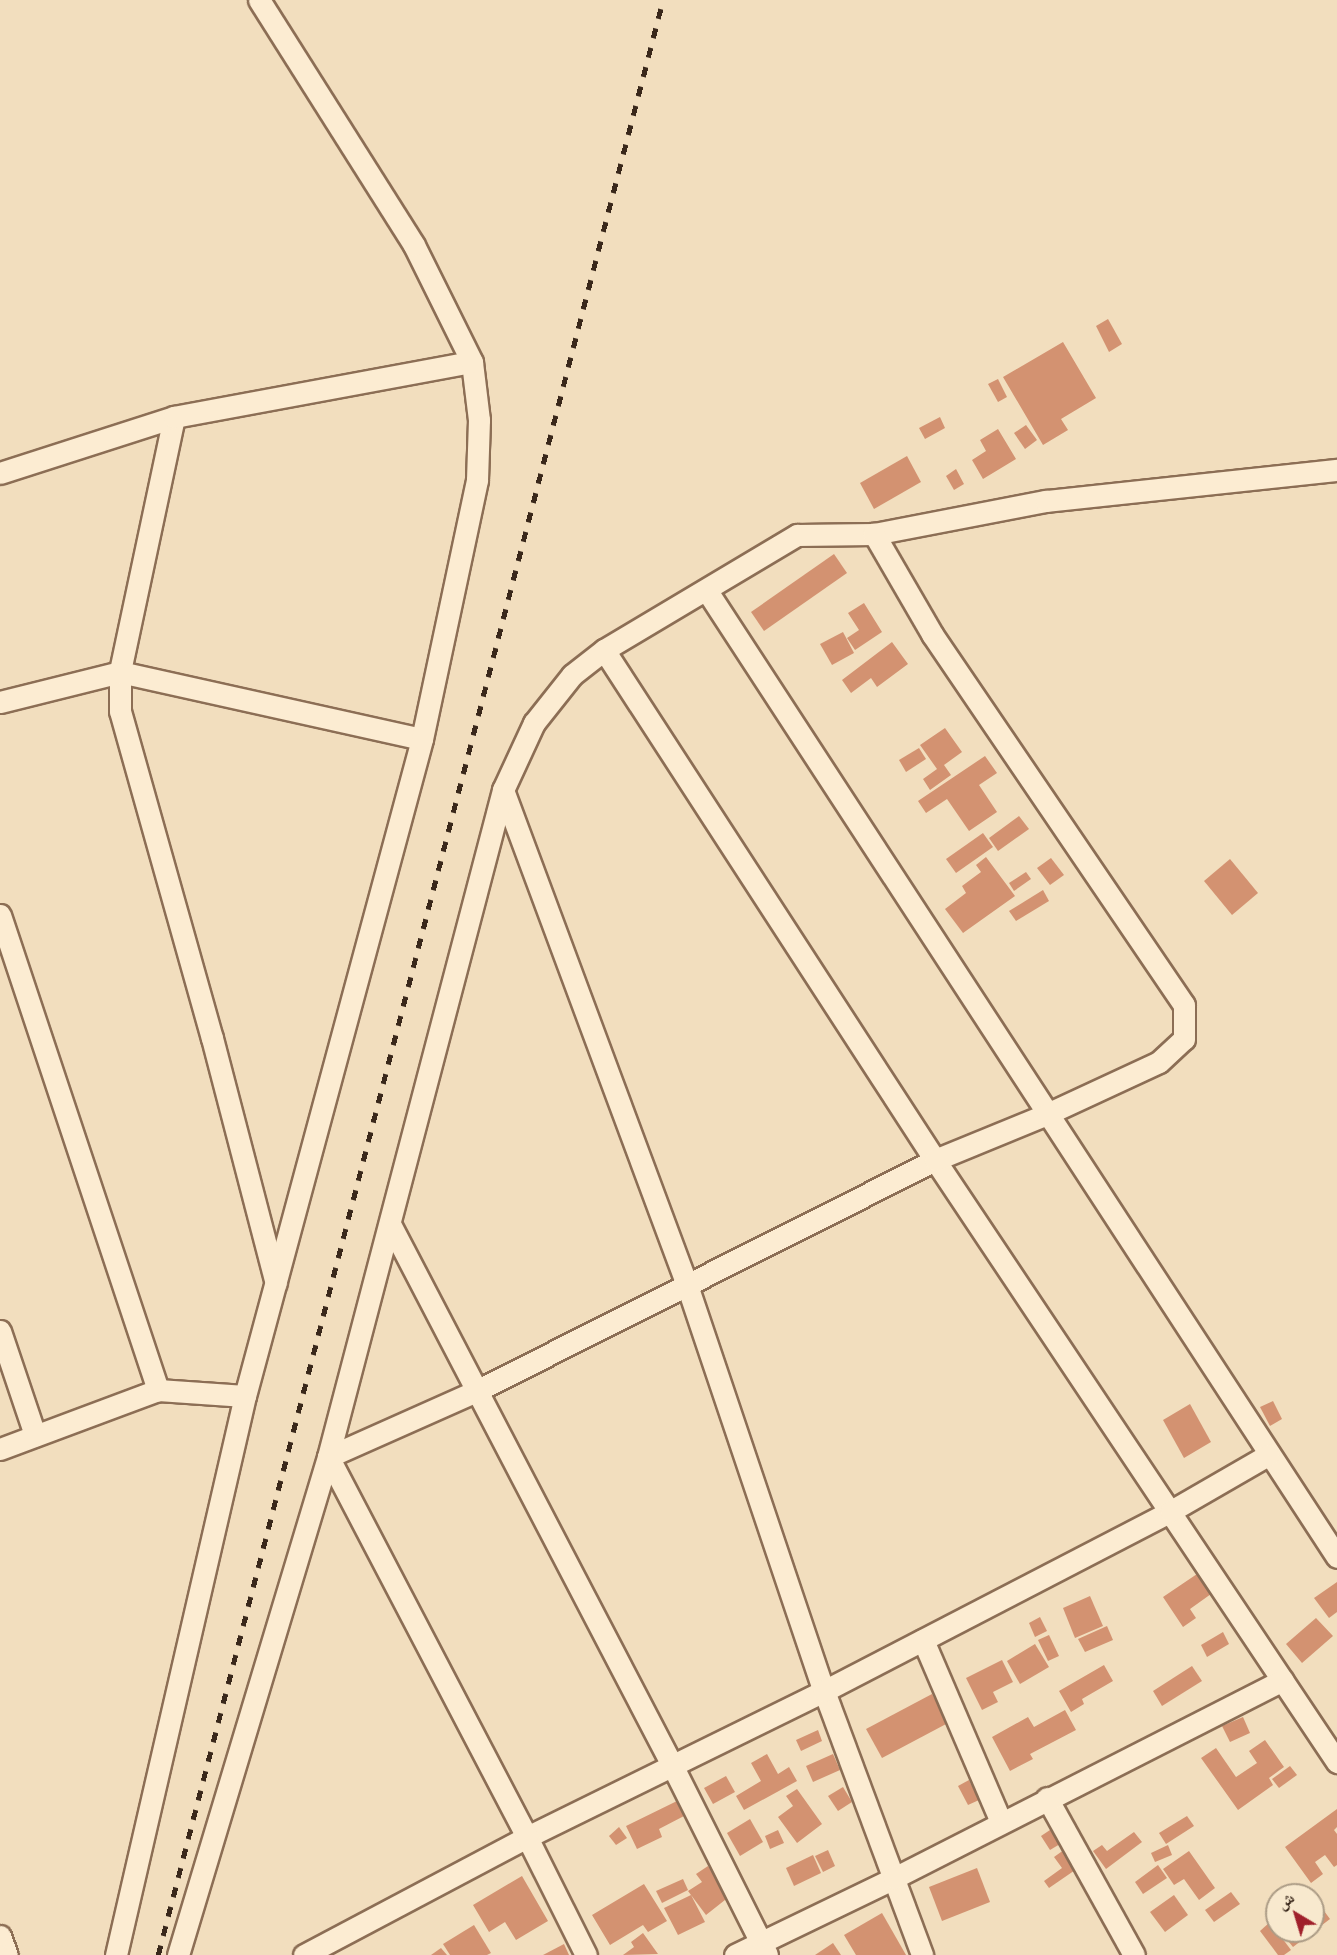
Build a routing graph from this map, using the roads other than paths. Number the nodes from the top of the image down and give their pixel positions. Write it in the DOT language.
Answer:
graph roads {
  1 [pos="259,0"];
  2 [pos="472,362"];
  3 [pos="174,417"];
  4 [pos="1337,470"];
  5 [pos="0,473"];
  6 [pos="874,534"];
  7 [pos="707,591"];
  8 [pos="604,650"];
  9 [pos="120,672"];
  10 [pos="0,702"];
  11 [pos="422,739"];
  12 [pos="503,790"];
  13 [pos="0,915"];
  14 [pos="1047,1114"];
  15 [pos="935,1160"];
  16 [pos="390,1224"];
  17 [pos="276,1283"];
  18 [pos="687,1285"];
  19 [pos="0,1331"];
  20 [pos="158,1390"];
  21 [pos="476,1391"];
  22 [pos="245,1396"];
  23 [pos="35,1435"];
  24 [pos="0,1449"];
  25 [pos="1268,1455"];
  26 [pos="328,1457"];
  27 [pos="1171,1511"];
  28 [pos="1337,1557"];
  29 [pos="923,1640"];
  30 [pos="1282,1680"];
  31 [pos="824,1691"];
  32 [pos="1337,1762"];
  33 [pos="672,1765"];
  34 [pos="1047,1798"];
  35 [pos="1001,1822"];
  36 [pos="527,1837"];
  37 [pos="894,1878"];
  38 [pos="0,1936"];
  39 [pos="764,1949"];
  40 [pos="7,1955"];
  41 [pos="116,1955"];
  42 [pos="178,1955"];
  43 [pos="304,1955"];
  44 [pos="586,1955"];
  45 [pos="735,1955"];
  46 [pos="922,1955"];
  47 [pos="1134,1955"];
  1 -- 2 [label="street"];
  2 -- 3 [label="street"];
  2 -- 11 [label="street"];
  3 -- 5 [label="street"];
  3 -- 9 [label="street"];
  4 -- 6 [label="street"];
  6 -- 7 [label="street"];
  6 -- 14 [label="street"];
  7 -- 8 [label="street"];
  7 -- 14 [label="street"];
  8 -- 12 [label="street"];
  8 -- 15 [label="street"];
  9 -- 10 [label="street"];
  9 -- 11 [label="street"];
  9 -- 17 [label="street"];
  11 -- 17 [label="street"];
  12 -- 16 [label="street"];
  12 -- 18 [label="street"];
  13 -- 20 [label="street"];
  14 -- 15 [label="street"];
  14 -- 25 [label="street"];
  15 -- 18 [label="street"];
  15 -- 27 [label="street"];
  16 -- 21 [label="street"];
  16 -- 26 [label="street"];
  17 -- 22 [label="street"];
  18 -- 21 [label="street"];
  18 -- 31 [label="street"];
  19 -- 23 [label="street"];
  20 -- 22 [label="street"];
  20 -- 23 [label="street"];
  21 -- 26 [label="street"];
  21 -- 33 [label="street"];
  22 -- 41 [label="street"];
  23 -- 24 [label="street"];
  25 -- 27 [label="street"];
  25 -- 28 [label="street"];
  26 -- 36 [label="street"];
  26 -- 42 [label="street"];
  27 -- 29 [label="street"];
  27 -- 30 [label="street"];
  29 -- 31 [label="street"];
  29 -- 35 [label="street"];
  30 -- 32 [label="street"];
  30 -- 34 [label="street"];
  31 -- 33 [label="street"];
  31 -- 37 [label="street"];
  33 -- 36 [label="street"];
  33 -- 39 [label="street"];
  34 -- 35 [label="street"];
  34 -- 47 [label="street"];
  35 -- 37 [label="street"];
  36 -- 43 [label="street"];
  36 -- 44 [label="street"];
  37 -- 39 [label="street"];
  37 -- 46 [label="street"];
  38 -- 40 [label="street"];
  39 -- 45 [label="street"];
}
